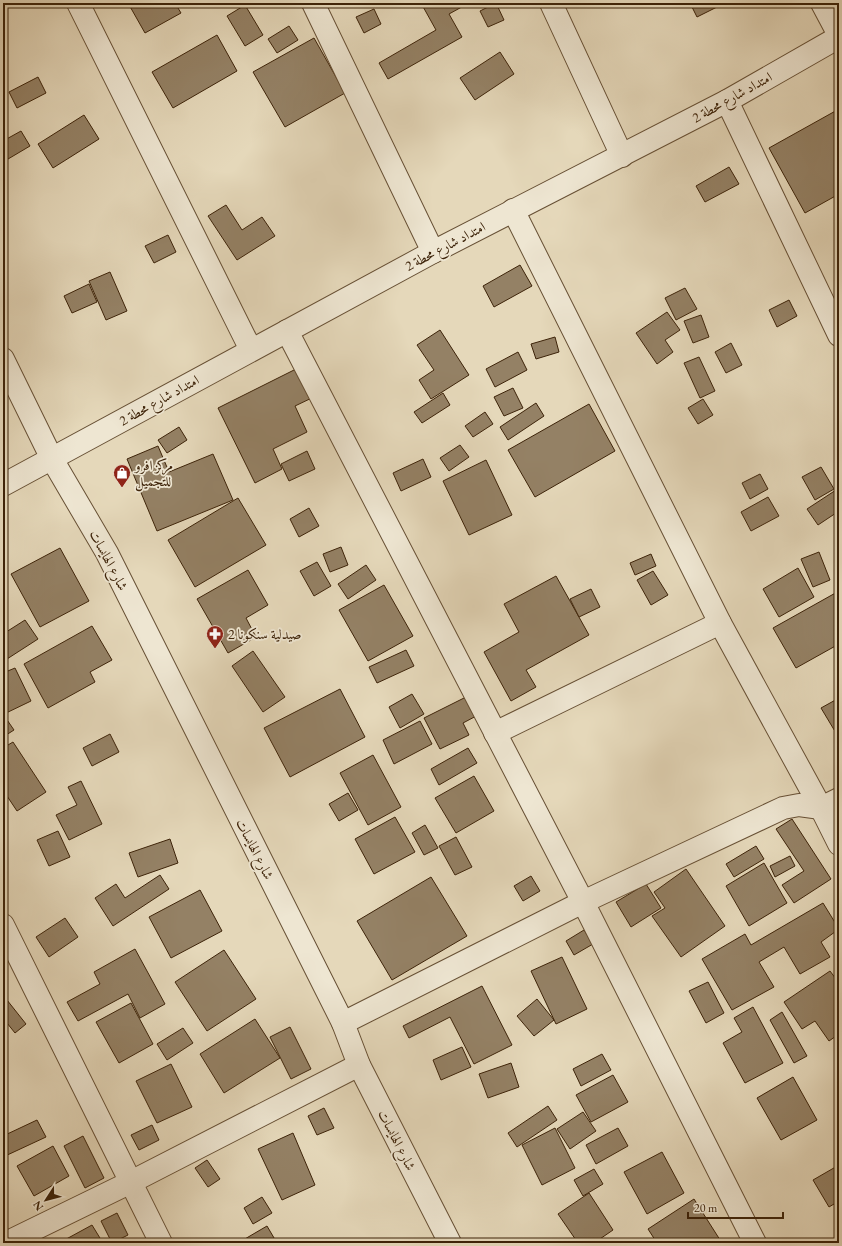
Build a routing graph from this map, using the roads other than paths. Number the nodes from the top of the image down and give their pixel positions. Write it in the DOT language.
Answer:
graph roads {
  1 [pos="78,3"];
  2 [pos="313,3"];
  3 [pos="551,3"];
  4 [pos="822,3"];
  5 [pos="839,36"];
  6 [pos="727,101"];
  7 [pos="622,156"];
  8 [pos="513,210"];
  9 [pos="433,252"];
  10 [pos="287,331"];
  11 [pos="839,335"];
  12 [pos="251,350"];
  13 [pos="3,359"];
  14 [pos="52,459"];
  15 [pos="3,484"];
  16 [pos="720,623"];
  17 [pos="495,733"];
  18 [pos="830,803"];
  19 [pos="839,844"];
  20 [pos="583,902"];
  21 [pos="3,925"];
  22 [pos="343,1023"];
  23 [pos="359,1065"];
  24 [pos="131,1182"];
  25 [pos="6,1243"];
  26 [pos="161,1243"];
  27 [pos="450,1243"];
  28 [pos="755,1243"];
  1 -- 12 [label="street"];
  2 -- 9 [label="street"];
  3 -- 7 [label="street"];
  4 -- 5 [label="street"];
  5 -- 6 [label="street, امتداد شارع محطة 2"];
  6 -- 7 [label="street, امتداد شارع محطة 2"];
  6 -- 11 [label="street"];
  7 -- 8 [label="street, امتداد شارع محطة 2"];
  8 -- 9 [label="street, امتداد شارع محطة 2"];
  8 -- 16 [label="street"];
  9 -- 10 [label="street, امتداد شارع محطة 2"];
  10 -- 12 [label="street, امتداد شارع محطة 2"];
  10 -- 17 [label="street"];
  12 -- 14 [label="street, امتداد شارع محطة 2"];
  13 -- 14 [label="street, شارع الهايسات"];
  14 -- 15 [label="street, امتداد شارع محطة 2"];
  14 -- 22 [label="street, شارع الهايسات"];
  16 -- 17 [label="street"];
  16 -- 18 [label="street"];
  17 -- 20 [label="street"];
  18 -- 19 [label="street"];
  18 -- 20 [label="street"];
  20 -- 22 [label="street"];
  20 -- 28 [label="street"];
  21 -- 24 [label="street"];
  22 -- 23 [label="street, شارع الهايسات"];
  23 -- 24 [label="street"];
  23 -- 27 [label="street, شارع الهايسات"];
  24 -- 25 [label="street"];
  24 -- 26 [label="street"];
}
